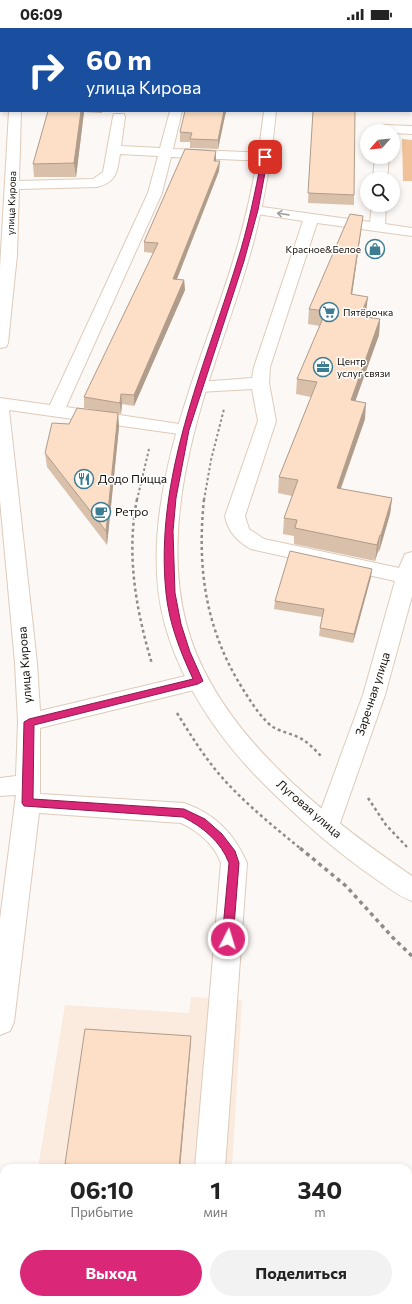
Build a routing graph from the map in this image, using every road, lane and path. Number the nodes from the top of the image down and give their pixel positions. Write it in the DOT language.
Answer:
graph roads {
  1 [pos="16,112"];
  2 [pos="176,112"];
  3 [pos="270,112"];
  4 [pos="119,117"];
  5 [pos="400,128"];
  6 [pos="412,130"];
  7 [pos="114,150"];
  8 [pos="166,152"];
  9 [pos="265,157"];
  10 [pos="11,185"];
  11 [pos="255,210"];
  12 [pos="378,212"];
  13 [pos="311,218"];
  14 [pos="377,227"];
  15 [pos="412,232"];
  16 [pos="0,343"];
  17 [pos="260,383"];
  18 [pos="199,387"];
  19 [pos="0,404"];
  20 [pos="56,411"];
  21 [pos="156,427"];
  22 [pos="186,430"];
  23 [pos="410,568"];
  24 [pos="198,681"];
  25 [pos="163,690"];
  26 [pos="29,722"];
  27 [pos="0,787"];
  28 [pos="28,794"];
  29 [pos="327,826"];
  30 [pos="412,890"];
  31 [pos="412,956"];
  32 [pos="0,1022"];
  33 [pos="210,1164"];
  1 -- 10 [label="street, улица Кирова"];
  2 -- 8 [label="street"];
  3 -- 9 [label="street, Луговая улица"];
  4 -- 7 [label="street"];
  5 -- 6 [label="street"];
  7 -- 8 [label="street"];
  7 -- 10 [label="street"];
  8 -- 9 [label="street"];
  8 -- 20 [label="street"];
  9 -- 11 [label="street, Луговая улица"];
  10 -- 16 [label="street, улица Кирова"];
  13 -- 11 [label="street, one-way"];
  11 -- 18 [label="street, Луговая улица"];
  12 -- 14 [label="street"];
  13 -- 14 [label="street"];
  13 -- 17 [label="street"];
  14 -- 15 [label="street"];
  17 -- 18 [label="street"];
  17 -- 23 [label="street"];
  18 -- 22 [label="street, Луговая улица"];
  19 -- 20 [label="street"];
  19 -- 26 [label="street, улица Кирова"];
  20 -- 21 [label="street"];
  21 -- 22 [label="street"];
  21 -- 25 [label="path"];
  22 -- 24 [label="street, Луговая улица"];
  23 -- 29 [label="street, Заречная улица"];
  24 -- 25 [label="street"];
  24 -- 29 [label="street, Луговая улица"];
  25 -- 26 [label="street"];
  25 -- 31 [label="path"];
  26 -- 28 [label="street, улица Кирова"];
  27 -- 28 [label="street"];
  28 -- 32 [label="street, улица Кирова"];
  28 -- 33 [label="street"];
  29 -- 30 [label="street, Луговая улица"];
}
